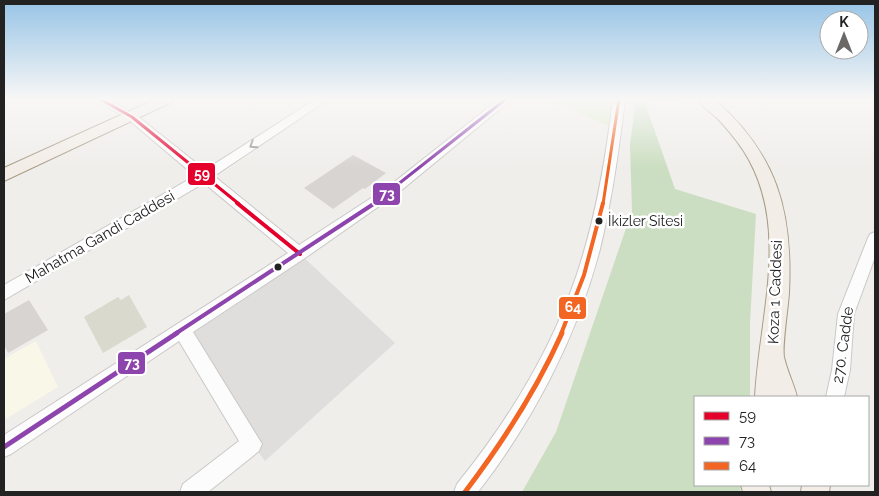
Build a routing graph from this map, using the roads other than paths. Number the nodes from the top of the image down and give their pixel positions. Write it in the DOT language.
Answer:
graph roads {
  1 [pos="107,122"];
  2 [pos="111,122"];
  3 [pos="137,122"];
  4 [pos="288,122"];
  5 [pos="477,122"];
  6 [pos="615,122"];
  7 [pos="728,122"];
  8 [pos="4,165"];
  9 [pos="4,175"];
  10 [pos="205,176"];
  11 [pos="874,246"];
  12 [pos="300,254"];
  13 [pos="4,294"];
  14 [pos="182,330"];
  15 [pos="772,358"];
  16 [pos="768,396"];
  17 [pos="785,396"];
  18 [pos="835,396"];
  19 [pos="4,447"];
  20 [pos="191,492"];
  21 [pos="465,492"];
  1 -- 8 [label="main road"];
  2 -- 9 [label="main road"];
  3 -- 10 [label="street"];
  4 -- 10 [label="street, Mahatma Gandi Caddesi, one-way"];
  5 -- 12 [label="street"];
  6 -- 21 [label="street"];
  7 -- 15 [label="main road, Koza 1 Caddesi"];
  10 -- 12 [label="street"];
  10 -- 13 [label="street, Mahatma Gandi Caddesi"];
  11 -- 18 [label="street, 270. Cadde"];
  12 -- 14 [label="street"];
  14 -- 19 [label="street"];
  14 -- 20 [label="street"];
  15 -- 16 [label="main road, Koza 1 Caddesi"];
  15 -- 17 [label="main road"];
}
